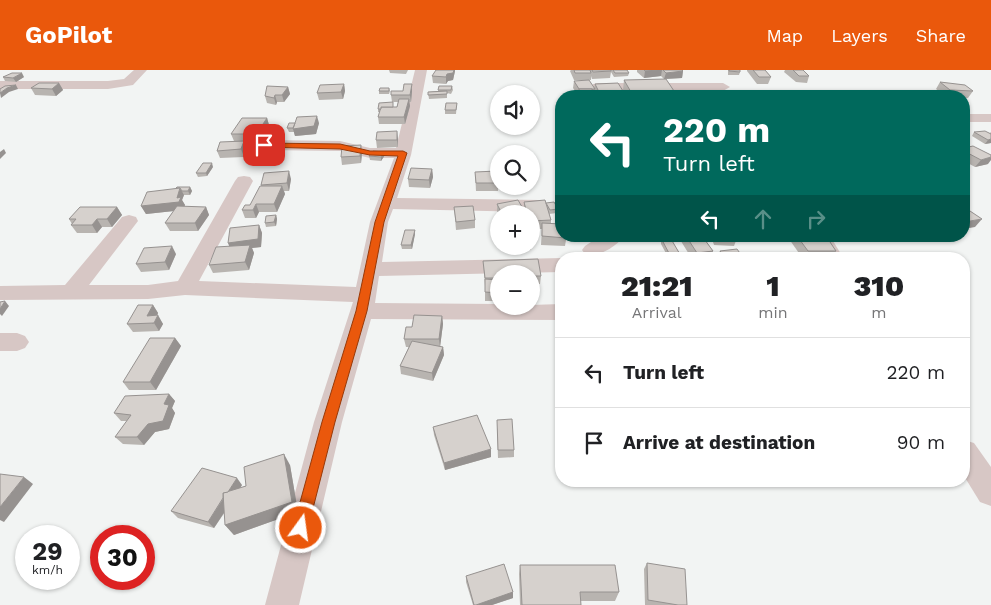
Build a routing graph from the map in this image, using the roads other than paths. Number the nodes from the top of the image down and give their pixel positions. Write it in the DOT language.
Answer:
graph roads {
  1 [pos="141,70"];
  2 [pos="421,70"];
  3 [pos="0,85"];
  4 [pos="722,86"];
  5 [pos="598,87"];
  6 [pos="970,118"];
  7 [pos="991,118"];
  8 [pos="264,145"];
  9 [pos="403,153"];
  10 [pos="244,180"];
  11 [pos="387,203"];
  12 [pos="490,205"];
  13 [pos="129,221"];
  14 [pos="605,242"];
  15 [pos="592,250"];
  16 [pos="555,265"];
  17 [pos="370,269"];
  18 [pos="185,288"];
  19 [pos="0,293"];
  20 [pos="71,293"];
  21 [pos="364,303"];
  22 [pos="555,312"];
  23 [pos="970,461"];
  24 [pos="991,492"];
  25 [pos="282,605"];
  1 -- 3 [label="street"];
  2 -- 9 [label="street"];
  4 -- 5 [label="street"];
  6 -- 7 [label="street"];
  8 -- 9 [label="street"];
  9 -- 11 [label="street"];
  10 -- 18 [label="street"];
  11 -- 12 [label="street"];
  11 -- 17 [label="street"];
  13 -- 20 [label="street"];
  14 -- 15 [label="street"];
  16 -- 17 [label="street"];
  17 -- 21 [label="street"];
  18 -- 20 [label="street"];
  18 -- 21 [label="street"];
  19 -- 20 [label="street"];
  21 -- 22 [label="street"];
  21 -- 25 [label="street"];
  23 -- 24 [label="street"];
}
